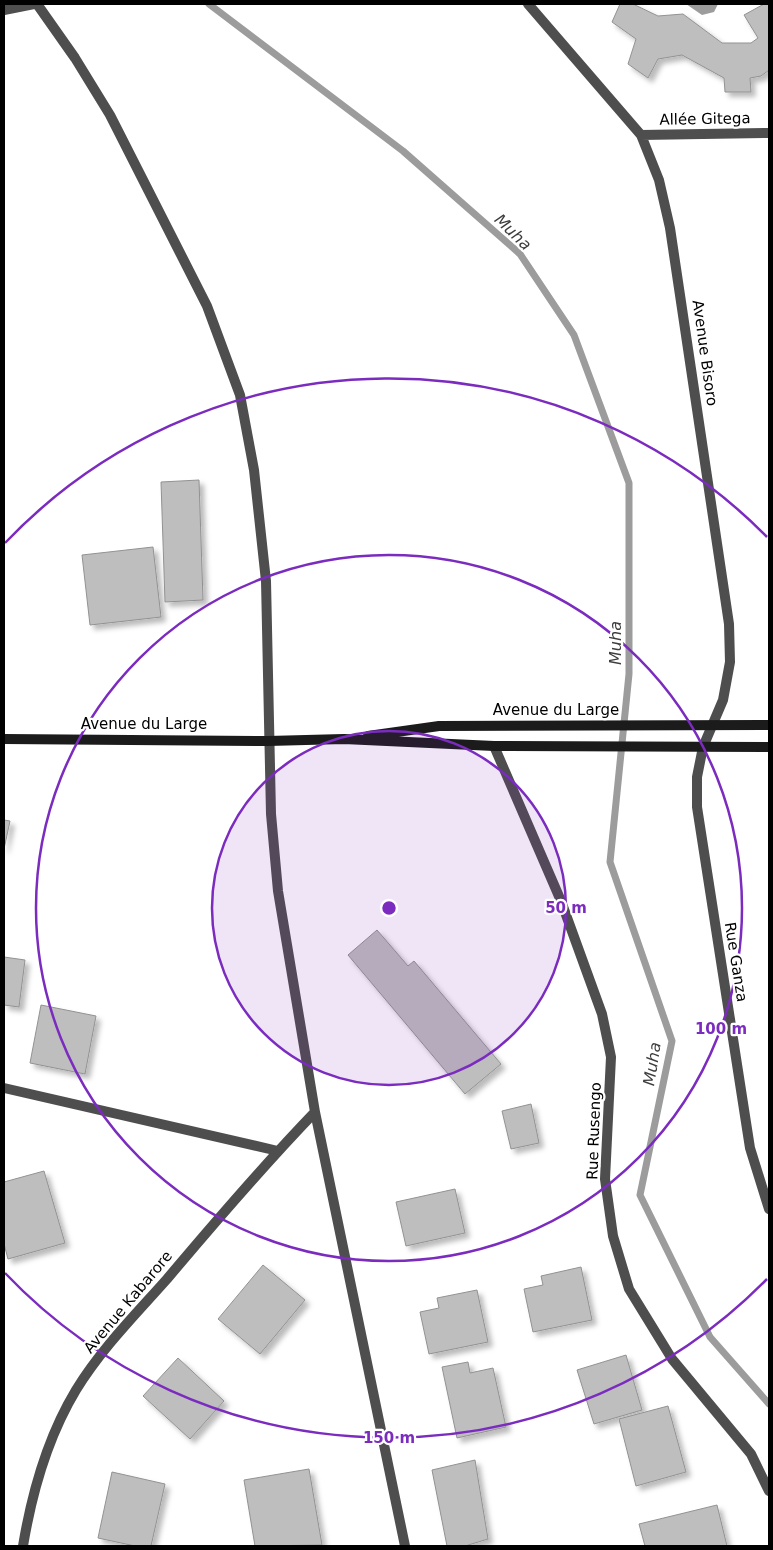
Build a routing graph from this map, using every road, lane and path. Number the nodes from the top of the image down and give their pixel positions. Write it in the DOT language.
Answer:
graph roads {
  1 [pos="36,4"];
  2 [pos="528,4"];
  3 [pos="4,10"];
  4 [pos="769,133"];
  5 [pos="641,135"];
  6 [pos="769,725"];
  7 [pos="713,726"];
  8 [pos="4,738"];
  9 [pos="344,739"];
  10 [pos="268,740"];
  11 [pos="494,746"];
  12 [pos="702,747"];
  13 [pos="769,747"];
  14 [pos="4,1088"];
  15 [pos="315,1112"];
  16 [pos="278,1151"];
  17 [pos="769,1209"];
  18 [pos="769,1491"];
  19 [pos="24,1546"];
  20 [pos="405,1546"];
  1 -- 3 [label="street"];
  1 -- 10 [label="street"];
  2 -- 5 [label="street, Avenue Bisoro"];
  4 -- 5 [label="street, Allée Gitega"];
  5 -- 7 [label="street, Avenue Bisoro"];
  6 -- 7 [label="main road, Avenue du Large"];
  7 -- 9 [label="main road, Avenue du Large"];
  7 -- 12 [label="street, Avenue Bisoro"];
  8 -- 10 [label="main road, Avenue du Large"];
  9 -- 10 [label="main road, Avenue du Large"];
  9 -- 11 [label="main road, Avenue du Large"];
  10 -- 15 [label="street"];
  11 -- 12 [label="main road, Avenue du Large"];
  11 -- 18 [label="street, Rue Rusengo"];
  12 -- 13 [label="main road, Avenue du Large"];
  12 -- 17 [label="street, Rue Ganza"];
  14 -- 16 [label="street"];
  15 -- 16 [label="street, Avenue Kabarore"];
  15 -- 20 [label="street"];
  16 -- 19 [label="street, Avenue Kabarore"];
}
